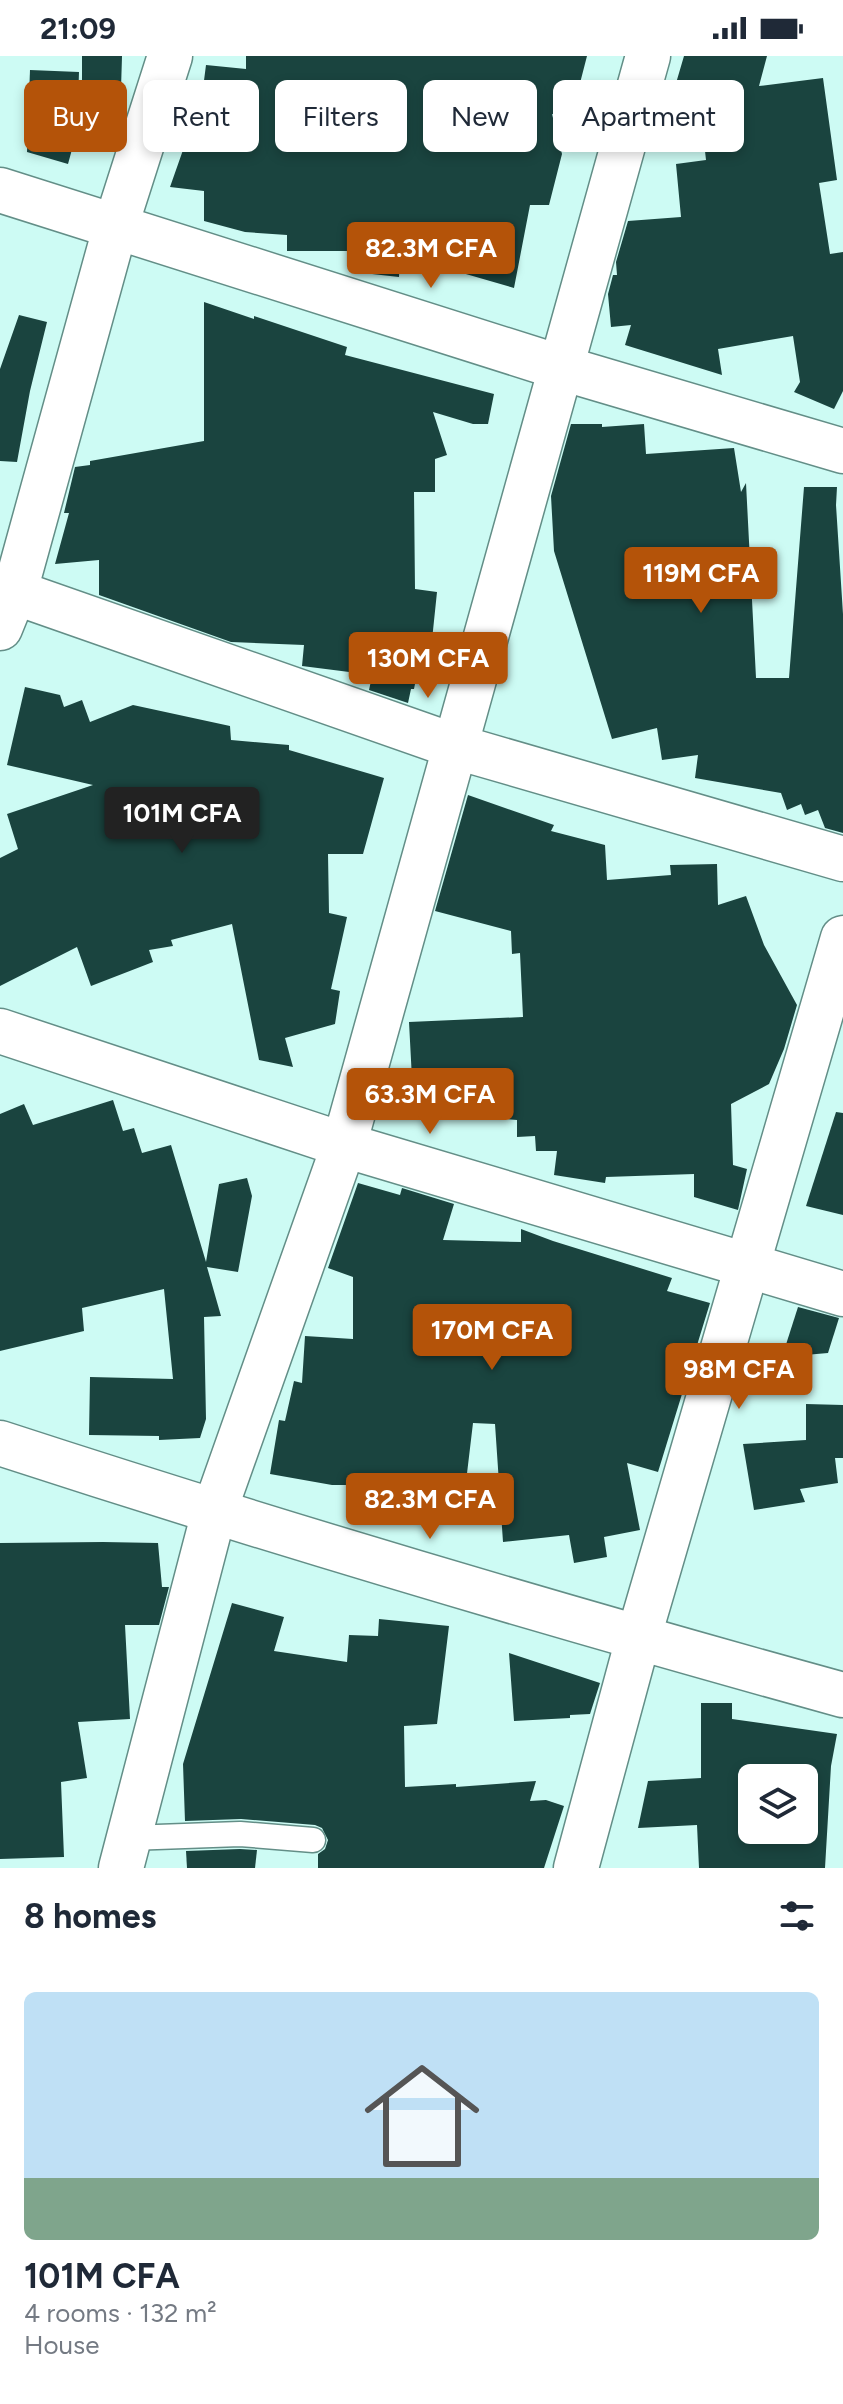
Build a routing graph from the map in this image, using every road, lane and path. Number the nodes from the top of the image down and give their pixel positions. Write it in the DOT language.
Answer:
graph roads {
  1 [pos="170,56"];
  2 [pos="648,56"];
  3 [pos="0,190"];
  4 [pos="116,225"];
  5 [pos="562,368"];
  6 [pos="843,451"];
  7 [pos="5,602"];
  8 [pos="457,747"];
  9 [pos="843,859"];
  10 [pos="843,938"];
  11 [pos="0,1031"];
  12 [pos="344,1145"];
  13 [pos="746,1266"];
  14 [pos="843,1294"];
  15 [pos="0,1443"];
  16 [pos="214,1512"];
  17 [pos="638,1639"];
  18 [pos="843,1695"];
  19 [pos="313,1840"];
  20 [pos="125,1853"];
  21 [pos="576,1868"];
  1 -- 4 [label="street"];
  2 -- 5 [label="street"];
  3 -- 4 [label="street"];
  4 -- 5 [label="street"];
  4 -- 7 [label="street"];
  5 -- 6 [label="street"];
  5 -- 8 [label="street"];
  7 -- 8 [label="street"];
  8 -- 9 [label="street"];
  8 -- 12 [label="street"];
  10 -- 13 [label="street"];
  11 -- 12 [label="street"];
  12 -- 13 [label="street"];
  12 -- 16 [label="street"];
  13 -- 14 [label="street"];
  13 -- 17 [label="street"];
  15 -- 16 [label="street"];
  16 -- 17 [label="street"];
  16 -- 20 [label="street"];
  17 -- 18 [label="street"];
  17 -- 21 [label="street"];
  19 -- 20 [label="lane"];
}
